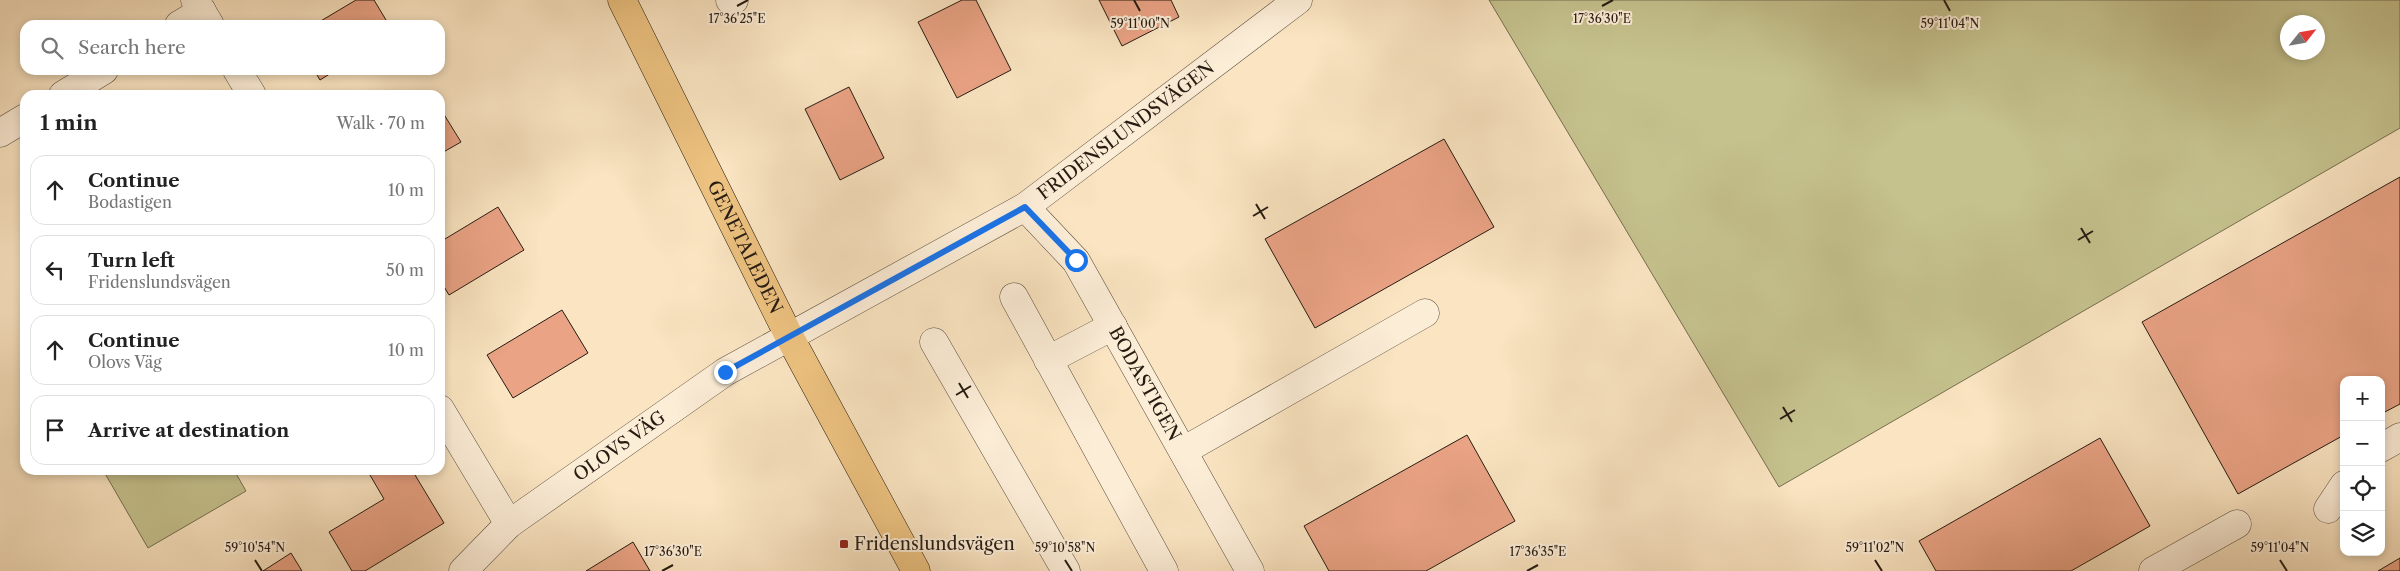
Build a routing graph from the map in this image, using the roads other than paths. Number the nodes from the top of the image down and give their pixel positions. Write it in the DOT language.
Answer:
graph roads {
  1 [pos="622,0"];
  2 [pos="1298,0"];
  3 [pos="96,75"];
  4 [pos="240,75"];
  5 [pos="71,90"];
  6 [pos="249,90"];
  7 [pos="20,121"];
  8 [pos="0,133"];
  9 [pos="1025,207"];
  10 [pos="1014,297"];
  11 [pos="1425,313"];
  12 [pos="1113,326"];
  13 [pos="789,336"];
  14 [pos="934,342"];
  15 [pos="1048,360"];
  16 [pos="445,417"];
  17 [pos="2400,438"];
  18 [pos="2385,446"];
  19 [pos="1183,452"];
  20 [pos="2340,491"];
  21 [pos="2328,510"];
  22 [pos="509,524"];
  23 [pos="2237,524"];
  24 [pos="463,571"];
  25 [pos="916,571"];
  26 [pos="1066,571"];
  27 [pos="1164,571"];
  28 [pos="1250,571"];
  29 [pos="2153,571"];
  1 -- 13 [label="main road, GENETALEDEN"];
  2 -- 9 [label="street, FRIDENSLUNDSVÄGEN"];
  3 -- 5 [label="street"];
  4 -- 6 [label="street"];
  7 -- 8 [label="street"];
  9 -- 12 [label="street, BODASTIGEN"];
  9 -- 13 [label="street, FRIDENSLUNDSVÄGEN"];
  10 -- 15 [label="street"];
  11 -- 19 [label="street"];
  12 -- 15 [label="street"];
  12 -- 19 [label="street, BODASTIGEN"];
  13 -- 22 [label="street, OLOVS VÄG"];
  13 -- 25 [label="main road, GENETALEDEN"];
  14 -- 26 [label="street"];
  15 -- 27 [label="street"];
  16 -- 22 [label="street"];
  17 -- 18 [label="street"];
  19 -- 28 [label="street, BODASTIGEN"];
  20 -- 21 [label="street"];
  22 -- 24 [label="street, OLOVS VÄG"];
  23 -- 29 [label="street"];
}
